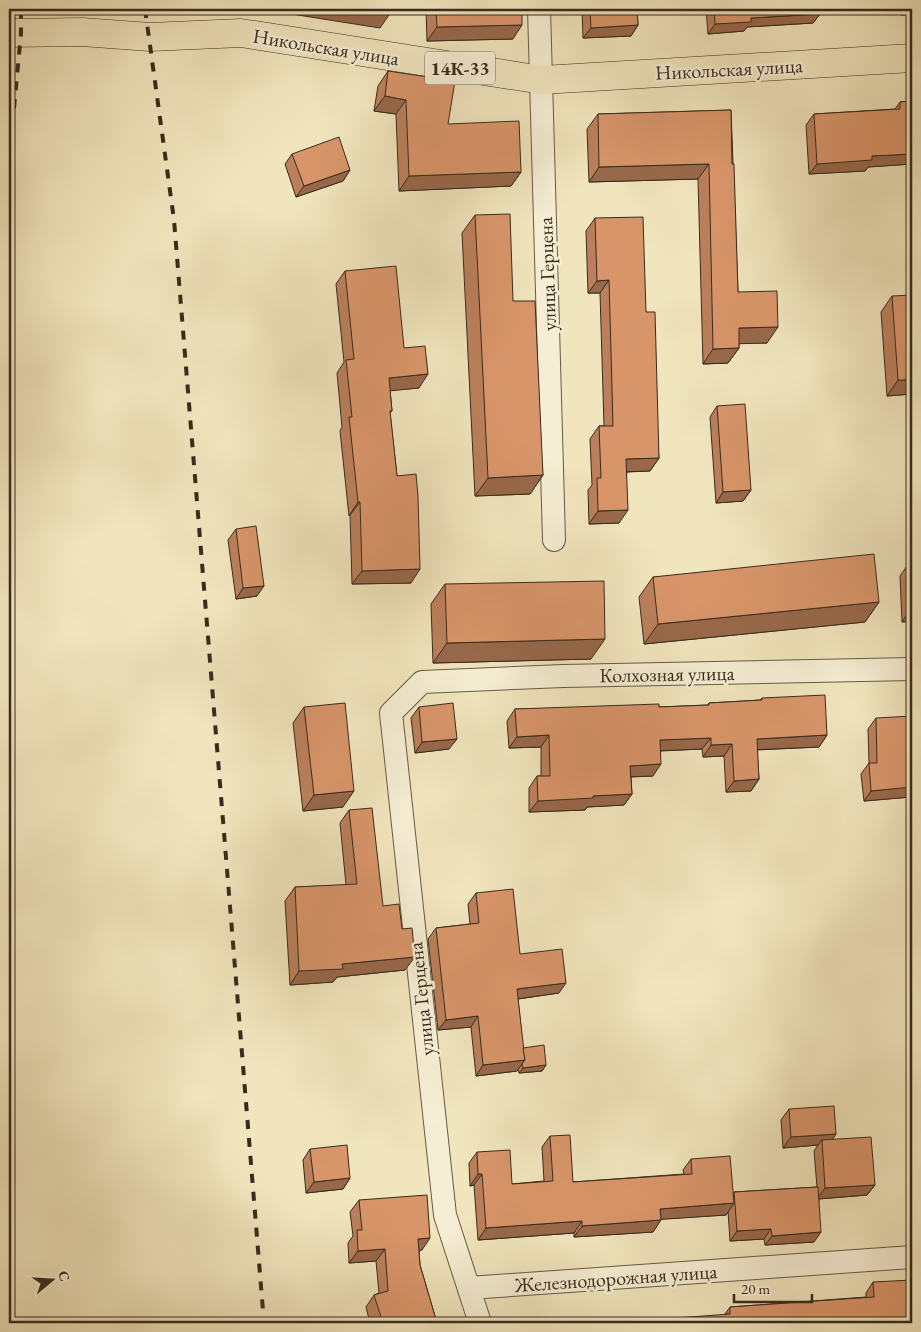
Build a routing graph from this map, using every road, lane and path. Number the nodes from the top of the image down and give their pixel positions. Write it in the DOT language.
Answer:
graph roads {
  1 [pos="539,9"];
  2 [pos="9,33"];
  3 [pos="912,58"];
  4 [pos="542,80"];
  5 [pos="554,540"];
  6 [pos="912,669"];
  7 [pos="422,682"];
  8 [pos="912,1257"];
  9 [pos="469,1288"];
  10 [pos="480,1323"];
  1 -- 4 [label="street, улица Герцена"];
  2 -- 4 [label="main road, Никольская улица / 14К-33"];
  3 -- 4 [label="main road, Никольская улица / 14К-33"];
  4 -- 5 [label="street, улица Герцена"];
  6 -- 7 [label="street, Колхозная улица"];
  7 -- 9 [label="street, улица Герцена"];
  8 -- 9 [label="street, Железнодорожная улица"];
  9 -- 10 [label="street, улица Герцена"];
}
